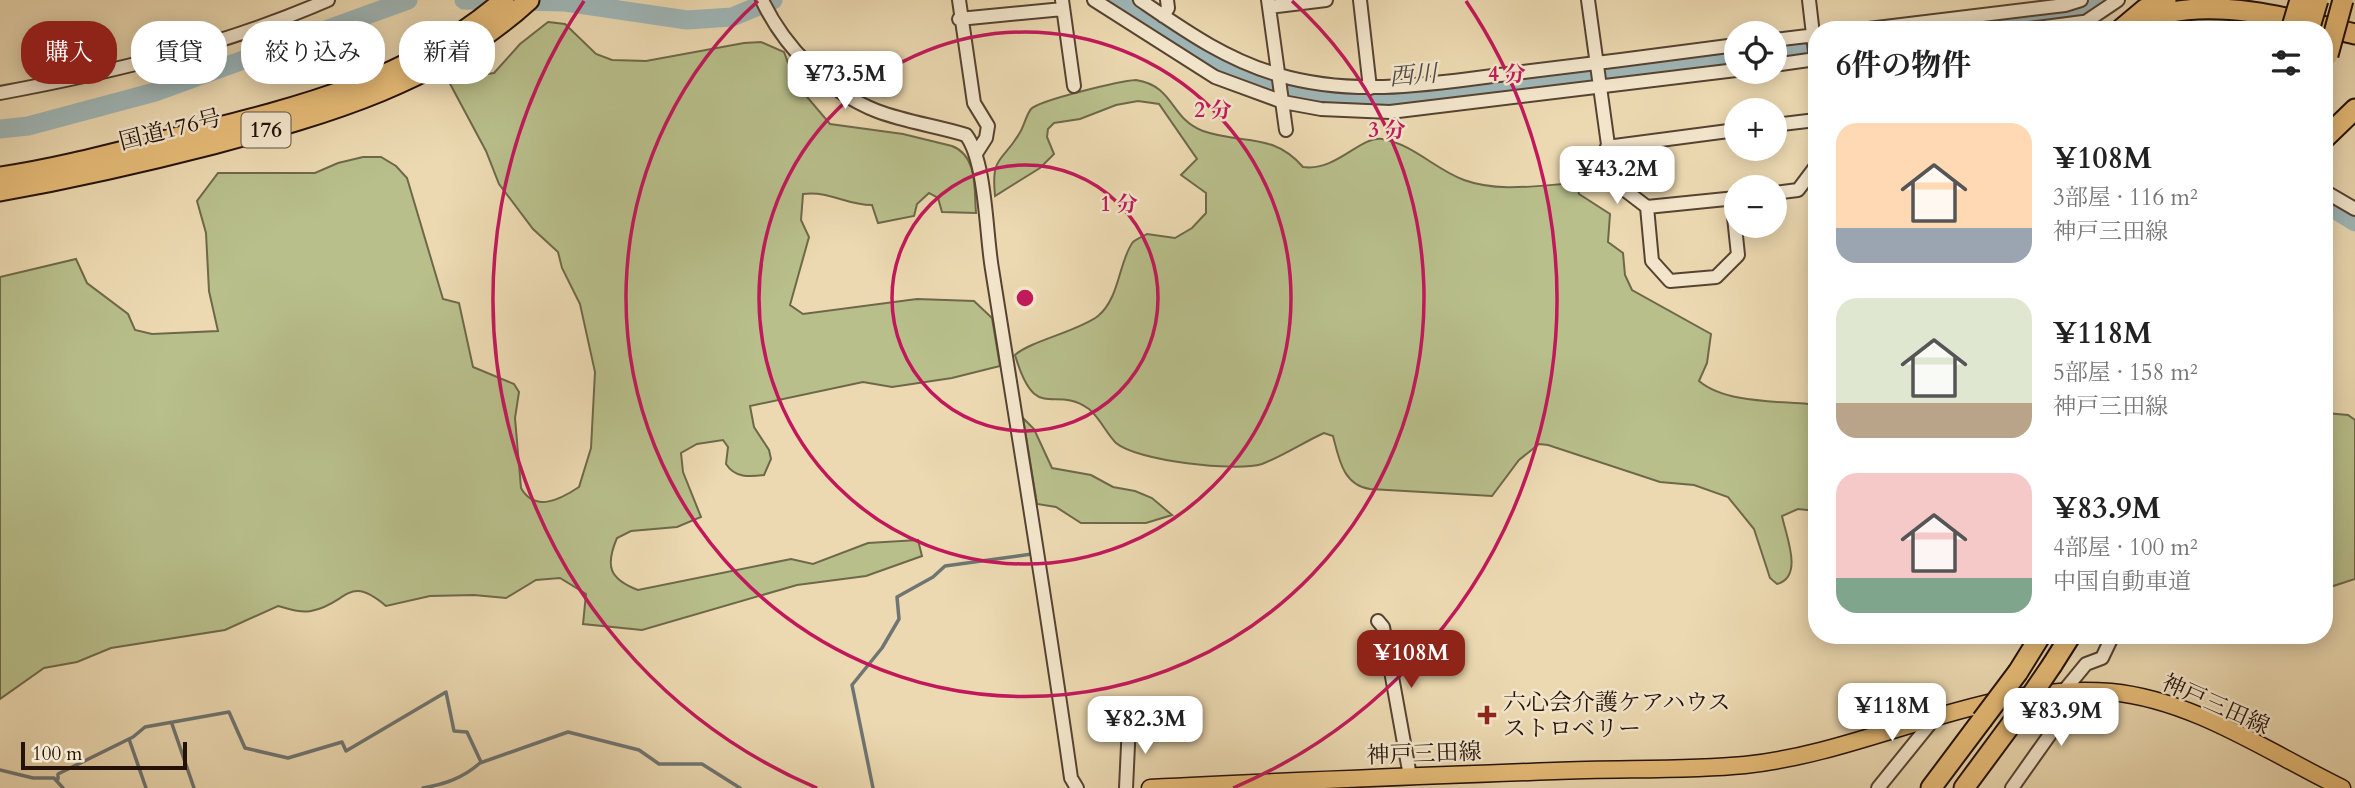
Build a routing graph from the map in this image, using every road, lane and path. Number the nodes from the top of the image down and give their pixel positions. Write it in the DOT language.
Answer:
graph roads {
  1 [pos="328,0"];
  2 [pos="529,0"];
  3 [pos="959,0"];
  4 [pos="1094,0"];
  5 [pos="1140,0"];
  6 [pos="1167,0"];
  7 [pos="1326,0"];
  8 [pos="1360,0"];
  9 [pos="1588,0"];
  10 [pos="1810,0"];
  11 [pos="2081,0"];
  12 [pos="2118,0"];
  13 [pos="2166,0"];
  14 [pos="2268,0"];
  15 [pos="2300,0"];
  16 [pos="2318,0"];
  17 [pos="2343,0"];
  18 [pos="1269,3"];
  19 [pos="1062,5"];
  20 [pos="765,6"];
  21 [pos="2012,6"];
  22 [pos="508,8"];
  23 [pos="1163,16"];
  24 [pos="959,19"];
  25 [pos="1813,21"];
  26 [pos="1917,21"];
  27 [pos="2086,21"];
  28 [pos="2131,21"];
  29 [pos="2154,21"];
  30 [pos="2294,21"];
  31 [pos="2303,21"];
  32 [pos="2312,21"];
  33 [pos="2355,22"];
  34 [pos="2333,28"];
  35 [pos="2355,34"];
  36 [pos="2333,36"];
  37 [pos="1808,38"];
  38 [pos="1787,39"];
  39 [pos="1724,47"];
  40 [pos="1808,60"];
  41 [pos="1596,63"];
  42 [pos="1787,63"];
  43 [pos="1724,71"];
  44 [pos="1280,76"];
  45 [pos="1074,86"];
  46 [pos="1599,87"];
  47 [pos="1370,88"];
  48 [pos="0,93"];
  49 [pos="1283,102"];
  50 [pos="2355,109"];
  51 [pos="1808,121"];
  52 [pos="1787,123"];
  53 [pos="2333,128"];
  54 [pos="1286,130"];
  55 [pos="1724,132"];
  56 [pos="1607,147"];
  57 [pos="977,152"];
  58 [pos="0,177"];
  59 [pos="1808,177"];
  60 [pos="0,191"];
  61 [pos="1787,191"];
  62 [pos="2333,196"];
  63 [pos="1724,199"];
  64 [pos="1647,207"];
  65 [pos="2355,209"];
  66 [pos="1737,238"];
  67 [pos="1378,621"];
  68 [pos="2030,644"];
  69 [pos="2035,644"];
  70 [pos="2065,644"];
  71 [pos="2109,644"];
  72 [pos="2018,672"];
  73 [pos="2063,692"];
  74 [pos="1933,720"];
  75 [pos="1129,724"];
  76 [pos="1410,776"];
  77 [pos="1077,788"];
  78 [pos="1126,788"];
  79 [pos="1150,788"];
  80 [pos="1878,788"];
  81 [pos="1931,788"];
  82 [pos="1964,788"];
  83 [pos="2012,788"];
  84 [pos="2342,788"];
  1 -- 48 [label="street"];
  2 -- 22 [label="highway, 国道176号 / 176"];
  3 -- 24 [label="street"];
  4 -- 49 [label="street"];
  5 -- 23 [label="street"];
  6 -- 23 [label="street"];
  7 -- 18 [label="street"];
  8 -- 47 [label="street"];
  9 -- 41 [label="street"];
  10 -- 25 [label="street"];
  11 -- 21 [label="street"];
  12 -- 27 [label="street"];
  13 -- 28 [label="highway"];
  14 -- 33 [label="highway"];
  15 -- 30 [label="highway, bridge"];
  16 -- 32 [label="highway, bridge"];
  17 -- 36 [label="highway, bridge"];
  18 -- 44 [label="street"];
  19 -- 24 [label="street"];
  19 -- 45 [label="street"];
  20 -- 57 [label="street"];
  21 -- 26 [label="street"];
  22 -- 58 [label="highway, 国道176号 / 176"];
  22 -- 60 [label="highway, 国道176号 / 176"];
  23 -- 44 [label="street"];
  24 -- 57 [label="street"];
  29 -- 31 [label="highway"];
  34 -- 35 [label="highway"];
  37 -- 38 [label="street"];
  39 -- 41 [label="street"];
  40 -- 42 [label="street"];
  41 -- 46 [label="street"];
  41 -- 47 [label="street"];
  43 -- 46 [label="street"];
  44 -- 47 [label="street"];
  44 -- 49 [label="street"];
  46 -- 49 [label="street"];
  46 -- 56 [label="street"];
  49 -- 54 [label="street"];
  50 -- 53 [label="highway"];
  51 -- 52 [label="street"];
  55 -- 56 [label="street"];
  56 -- 64 [label="street"];
  57 -- 77 [label="street"];
  59 -- 61 [label="street"];
  62 -- 65 [label="street"];
  63 -- 64 [label="street"];
  64 -- 66 [label="street"];
  67 -- 76 [label="street"];
  68 -- 72 [label="highway"];
  69 -- 72 [label="highway"];
  70 -- 82 [label="highway, bridge"];
  71 -- 73 [label="street"];
  72 -- 81 [label="highway, bridge"];
  73 -- 74 [label="main road, 神戸三田線"];
  73 -- 83 [label="street"];
  73 -- 84 [label="main road, 神戸三田線"];
  74 -- 76 [label="main road, 神戸三田線"];
  74 -- 80 [label="street"];
  75 -- 78 [label="street"];
  76 -- 79 [label="main road, 神戸三田線"];
}
